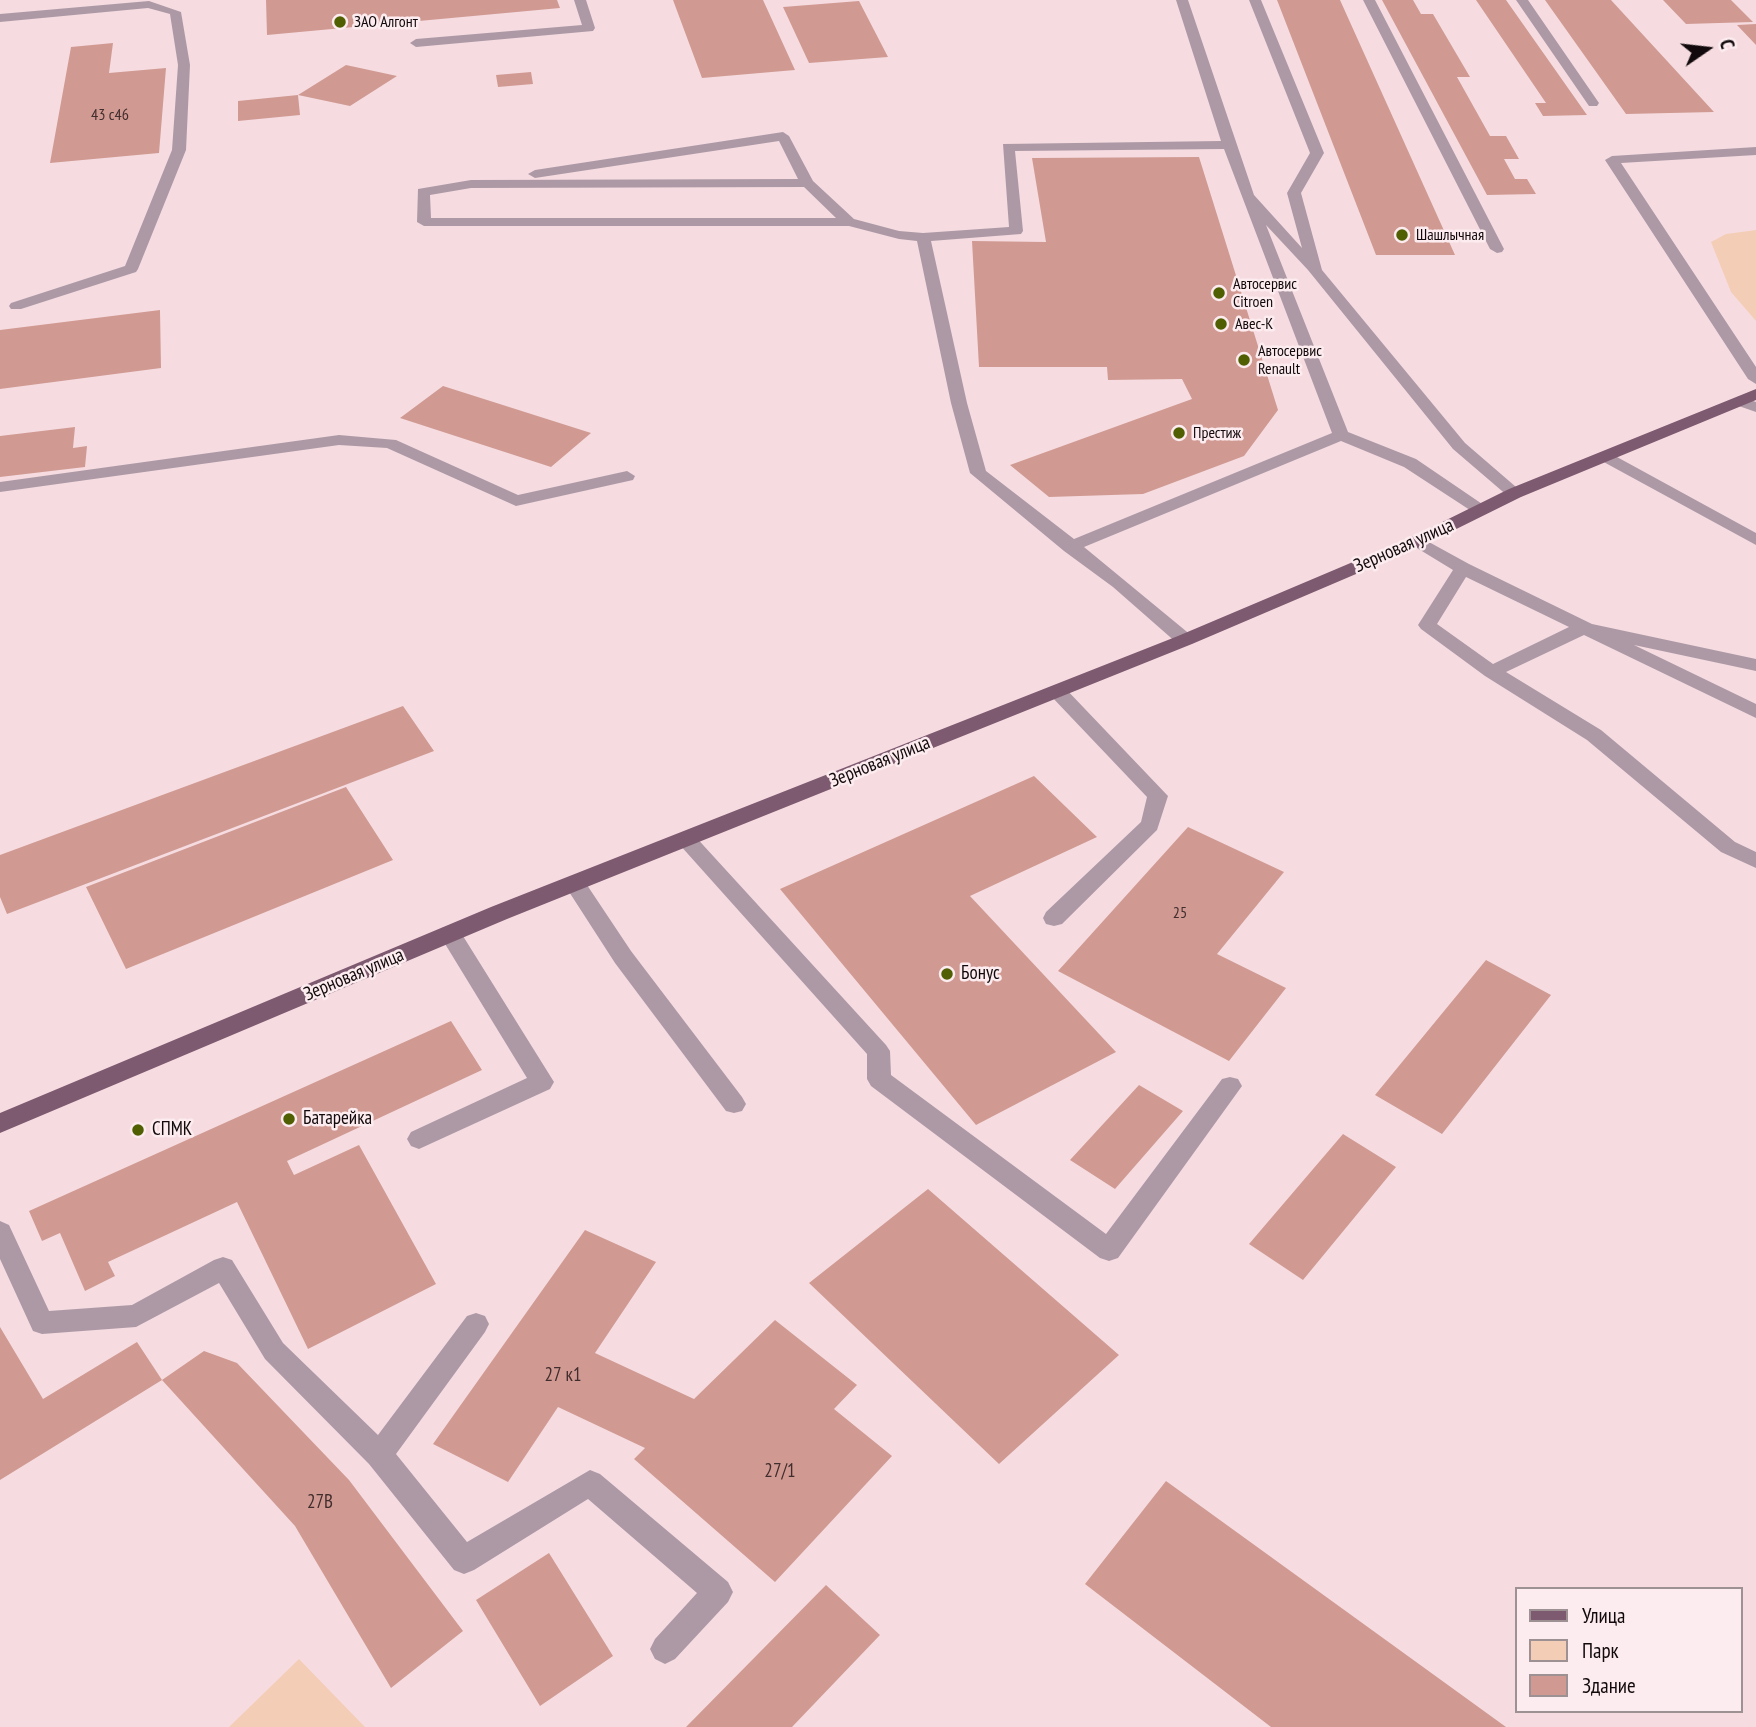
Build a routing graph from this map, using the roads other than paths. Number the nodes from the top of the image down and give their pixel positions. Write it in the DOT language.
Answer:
graph roads {
  1 [pos="580,0"];
  2 [pos="1182,0"];
  3 [pos="1255,0"];
  4 [pos="1369,0"];
  5 [pos="1522,0"];
  6 [pos="0,18"];
  7 [pos="416,44"];
  8 [pos="1593,103"];
  9 [pos="1229,145"];
  10 [pos="1756,151"];
  11 [pos="807,183"];
  12 [pos="471,184"];
  13 [pos="1248,196"];
  14 [pos="849,222"];
  15 [pos="923,237"];
  16 [pos="1497,249"];
  17 [pos="1315,271"];
  18 [pos="16,306"];
  19 [pos="1756,379"];
  20 [pos="1750,400"];
  21 [pos="1341,435"];
  22 [pos="1606,456"];
  23 [pos="627,476"];
  24 [pos="0,487"];
  25 [pos="1515,494"];
  26 [pos="1482,510"];
  27 [pos="1756,540"];
  28 [pos="1418,541"];
  29 [pos="1070,547"];
  30 [pos="1463,568"];
  31 [pos="1583,628"];
  32 [pos="1185,639"];
  33 [pos="1756,665"];
  34 [pos="1492,672"];
  35 [pos="1057,691"];
  36 [pos="1756,712"];
  37 [pos="686,839"];
  38 [pos="1756,861"];
  39 [pos="575,884"];
  40 [pos="1054,918"];
  41 [pos="450,934"];
  42 [pos="1230,1086"];
  43 [pos="734,1104"];
  44 [pos="0,1123"];
  45 [pos="419,1139"];
  46 [pos="0,1232"];
  47 [pos="476,1324"];
  48 [pos="379,1455"];
  49 [pos="665,1649"];
  1 -- 7 [label="lane"];
  2 -- 9 [label="lane"];
  3 -- 17 [label="lane"];
  4 -- 16 [label="lane"];
  5 -- 8 [label="lane"];
  6 -- 18 [label="lane"];
  9 -- 13 [label="lane"];
  9 -- 15 [label="lane"];
  10 -- 19 [label="lane"];
  11 -- 12 [label="lane"];
  11 -- 12 [label="lane"];
  11 -- 14 [label="lane"];
  12 -- 14 [label="lane"];
  13 -- 17 [label="lane"];
  13 -- 21 [label="lane"];
  14 -- 15 [label="lane"];
  15 -- 29 [label="lane"];
  17 -- 25 [label="lane"];
  20 -- 22 [label="main road, Зерновая улица"];
  21 -- 26 [label="lane"];
  21 -- 29 [label="lane"];
  22 -- 25 [label="main road, Зерновая улица"];
  22 -- 27 [label="lane"];
  23 -- 24 [label="lane"];
  25 -- 26 [label="main road, Зерновая улица"];
  26 -- 28 [label="main road, Зерновая улица"];
  28 -- 30 [label="lane"];
  28 -- 32 [label="main road, Зерновая улица"];
  29 -- 32 [label="lane"];
  30 -- 31 [label="lane"];
  30 -- 34 [label="lane"];
  31 -- 33 [label="lane"];
  31 -- 34 [label="lane"];
  31 -- 36 [label="lane"];
  32 -- 35 [label="main road, Зерновая улица"];
  34 -- 38 [label="lane"];
  35 -- 37 [label="main road, Зерновая улица"];
  35 -- 40 [label="lane"];
  37 -- 39 [label="main road, Зерновая улица"];
  37 -- 42 [label="lane"];
  39 -- 41 [label="main road, Зерновая улица"];
  39 -- 43 [label="lane"];
  41 -- 44 [label="main road, Зерновая улица"];
  41 -- 45 [label="lane"];
  46 -- 48 [label="lane"];
  47 -- 48 [label="lane"];
  48 -- 49 [label="lane"];
}
